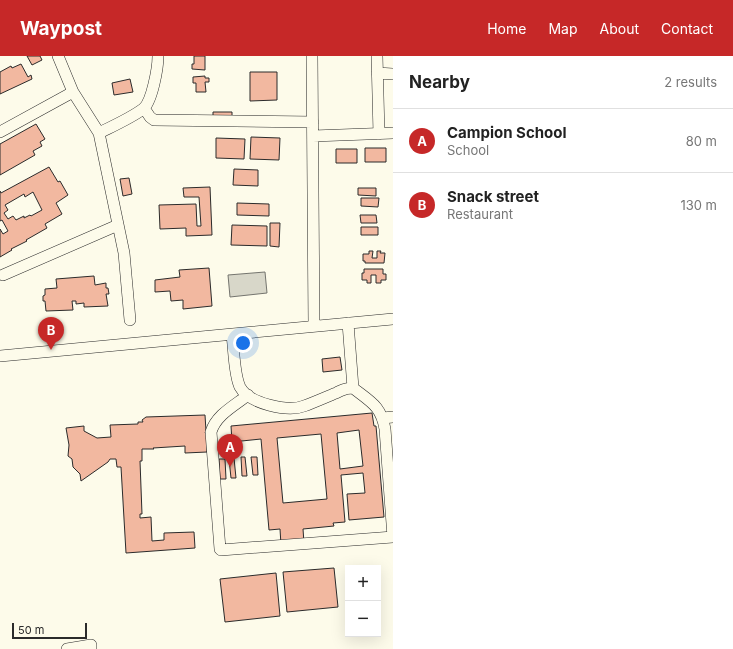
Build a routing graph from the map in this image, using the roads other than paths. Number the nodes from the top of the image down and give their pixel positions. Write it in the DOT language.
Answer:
graph roads {
  1 [pos="58,56"];
  2 [pos="158,56"];
  3 [pos="312,56"];
  4 [pos="377,56"];
  5 [pos="377,74"];
  6 [pos="393,74"];
  7 [pos="73,92"];
  8 [pos="144,108"];
  9 [pos="313,122"];
  10 [pos="0,132"];
  11 [pos="99,133"];
  12 [pos="393,133"];
  13 [pos="379,134"];
  14 [pos="313,136"];
  15 [pos="118,225"];
  16 [pos="3,275"];
  17 [pos="393,319"];
  18 [pos="130,320"];
  19 [pos="348,323"];
  20 [pos="314,326"];
  21 [pos="232,335"];
  22 [pos="0,356"];
  23 [pos="353,388"];
  24 [pos="248,395"];
  25 [pos="388,418"];
  26 [pos="393,537"];
  27 [pos="67,649"];
  28 [pos="91,649"];
  1 -- 7 [label="street"];
  2 -- 8 [label="street"];
  3 -- 9 [label="street"];
  4 -- 5 [label="street"];
  5 -- 6 [label="street"];
  5 -- 13 [label="street"];
  7 -- 10 [label="street"];
  7 -- 11 [label="street"];
  8 -- 9 [label="street"];
  8 -- 11 [label="street"];
  9 -- 14 [label="street"];
  11 -- 15 [label="street"];
  12 -- 13 [label="street"];
  13 -- 14 [label="street"];
  14 -- 20 [label="street"];
  15 -- 16 [label="street"];
  15 -- 18 [label="street"];
  17 -- 19 [label="street"];
  19 -- 20 [label="street"];
  19 -- 23 [label="street"];
  20 -- 21 [label="street"];
  21 -- 22 [label="street"];
  21 -- 24 [label="street"];
  23 -- 24 [label="street"];
  23 -- 25 [label="street"];
  24 -- 26 [label="street"];
  25 -- 26 [label="street"];
  27 -- 28 [label="street"];
}
